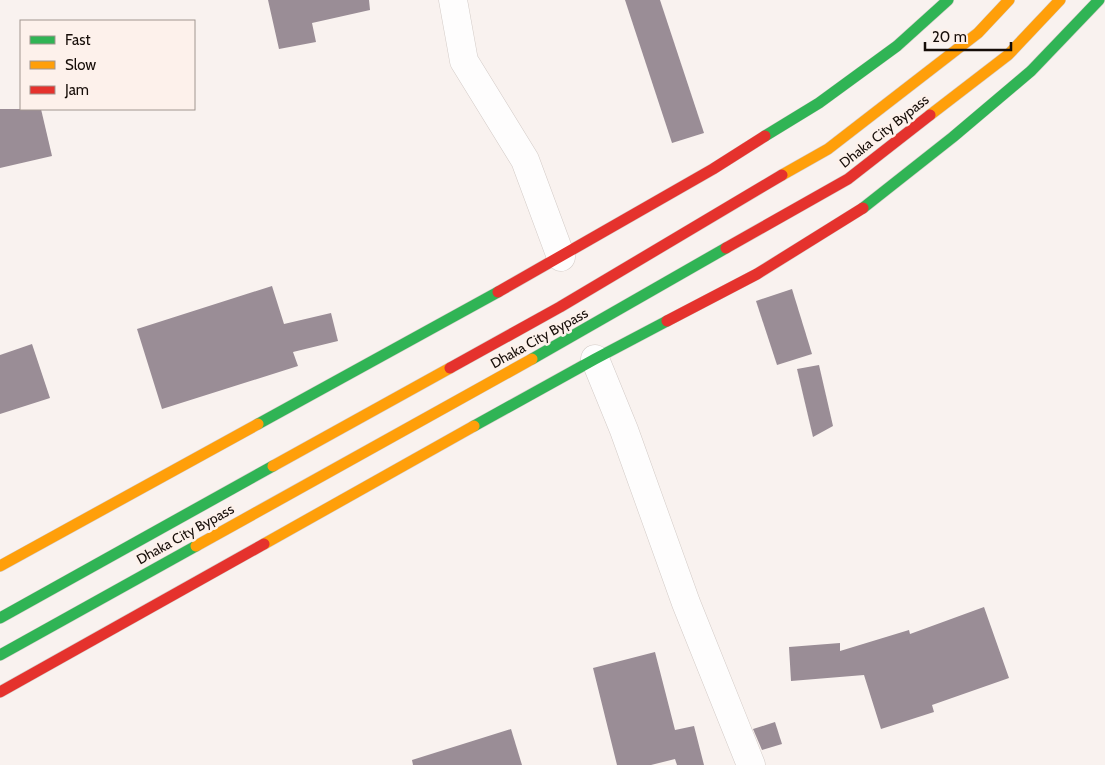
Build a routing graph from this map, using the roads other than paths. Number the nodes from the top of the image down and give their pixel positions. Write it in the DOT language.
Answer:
graph roads {
  1 [pos="453,0"];
  2 [pos="948,0"];
  3 [pos="1010,0"];
  4 [pos="1060,0"];
  5 [pos="1099,0"];
  6 [pos="561,257"];
  7 [pos="595,359"];
  8 [pos="0,566"];
  9 [pos="0,618"];
  10 [pos="0,655"];
  11 [pos="0,692"];
  12 [pos="751,765"];
  1 -- 6 [label="street"];
  2 -- 6 [label="main road"];
  3 -- 9 [label="main road, Dhaka City Bypass"];
  4 -- 10 [label="main road, Dhaka City Bypass"];
  5 -- 7 [label="main road"];
  6 -- 8 [label="main road"];
  7 -- 11 [label="main road"];
  7 -- 12 [label="street"];
}
